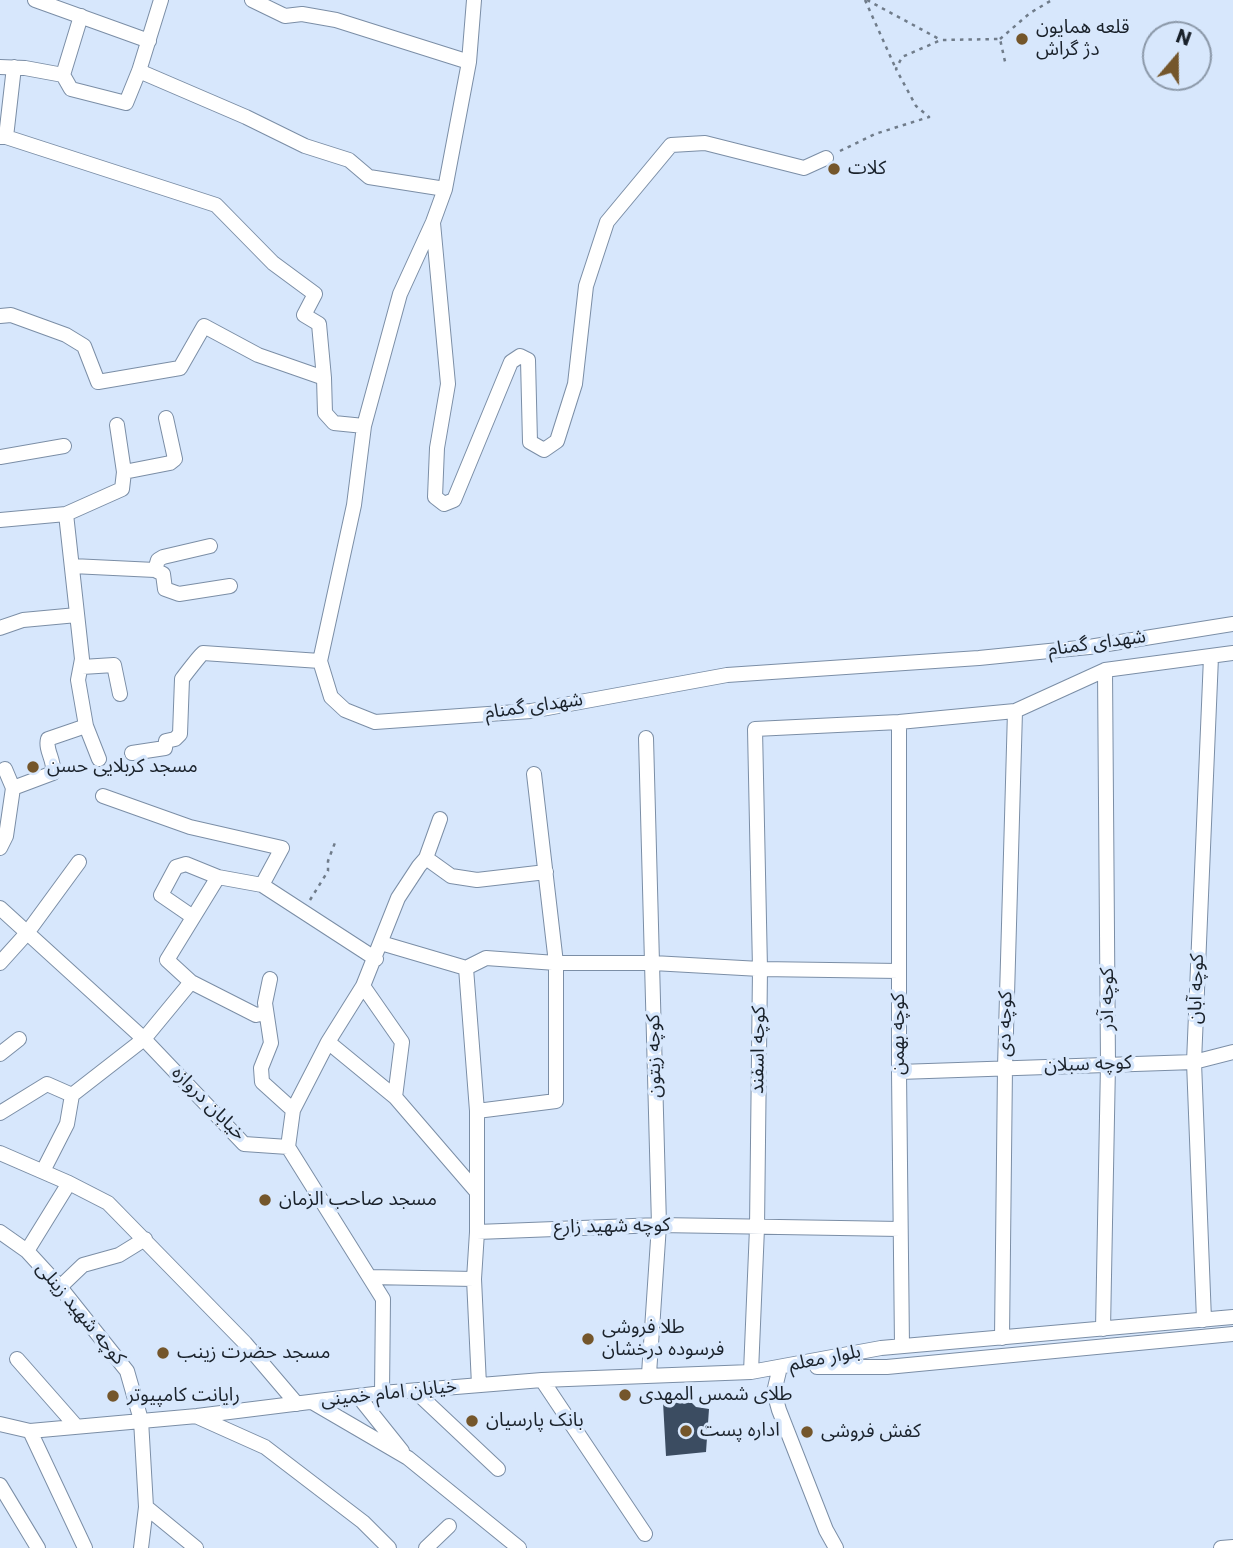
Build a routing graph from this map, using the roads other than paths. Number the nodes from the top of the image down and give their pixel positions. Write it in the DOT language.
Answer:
graph roads {
  1 [pos="35,0"];
  2 [pos="161,0"];
  3 [pos="252,0"];
  4 [pos="474,0"];
  5 [pos="81,16"];
  6 [pos="149,41"];
  7 [pos="469,62"];
  8 [pos="7,67"];
  9 [pos="139,71"];
  10 [pos="63,75"];
  11 [pos="3,137"];
  12 [pos="826,158"];
  13 [pos="445,188"];
  14 [pos="433,222"];
  15 [pos="0,316"];
  16 [pos="324,378"];
  17 [pos="166,418"];
  18 [pos="117,425"];
  19 [pos="364,426"];
  20 [pos="64,446"];
  21 [pos="0,457"];
  22 [pos="124,472"];
  23 [pos="66,514"];
  24 [pos="0,520"];
  25 [pos="210,546"];
  26 [pos="72,566"];
  27 [pos="155,569"];
  28 [pos="230,586"];
  29 [pos="77,615"];
  30 [pos="1233,624"];
  31 [pos="0,628"];
  32 [pos="1233,653"];
  33 [pos="1211,657"];
  34 [pos="320,661"];
  35 [pos="82,667"];
  36 [pos="1105,670"];
  37 [pos="120,694"];
  38 [pos="1014,711"];
  39 [pos="899,722"];
  40 [pos="86,726"];
  41 [pos="646,738"];
  42 [pos="132,753"];
  43 [pos="99,759"];
  44 [pos="5,769"];
  45 [pos="534,775"];
  46 [pos="13,788"];
  47 [pos="103,796"];
  48 [pos="440,819"];
  49 [pos="0,848"];
  50 [pos="426,858"];
  51 [pos="79,862"];
  52 [pos="545,872"];
  53 [pos="218,877"];
  54 [pos="262,884"];
  55 [pos="0,908"];
  56 [pos="192,917"];
  57 [pos="27,933"];
  58 [pos="381,943"];
  59 [pos="376,959"];
  60 [pos="0,963"];
  61 [pos="556,963"];
  62 [pos="653,963"];
  63 [pos="466,968"];
  64 [pos="760,970"];
  65 [pos="899,971"];
  66 [pos="270,979"];
  67 [pos="191,982"];
  68 [pos="363,986"];
  69 [pos="265,1013"];
  70 [pos="19,1039"];
  71 [pos="144,1040"];
  72 [pos="328,1042"];
  73 [pos="1233,1052"];
  74 [pos="0,1054"];
  75 [pos="1194,1062"];
  76 [pos="1108,1064"];
  77 [pos="1005,1067"];
  78 [pos="899,1072"];
  79 [pos="72,1095"];
  80 [pos="395,1097"];
  81 [pos="293,1110"];
  82 [pos="477,1111"];
  83 [pos="0,1113"];
  84 [pos="288,1147"];
  85 [pos="0,1153"];
  86 [pos="43,1171"];
  87 [pos="69,1183"];
  88 [pos="475,1191"];
  89 [pos="659,1225"];
  90 [pos="757,1228"];
  91 [pos="900,1229"];
  92 [pos="0,1232"];
  93 [pos="477,1232"];
  94 [pos="145,1239"];
  95 [pos="27,1251"];
  96 [pos="370,1277"];
  97 [pos="474,1279"];
  98 [pos="60,1287"];
  99 [pos="1233,1318"];
  100 [pos="1204,1320"];
  101 [pos="1103,1329"];
  102 [pos="1233,1334"];
  103 [pos="1002,1338"];
  104 [pos="902,1346"];
  105 [pos="17,1359"];
  106 [pos="780,1367"];
  107 [pos="751,1372"];
  108 [pos="649,1374"];
  109 [pos="542,1380"];
  110 [pos="479,1385"];
  111 [pos="415,1391"];
  112 [pos="382,1393"];
  113 [pos="358,1396"];
  114 [pos="312,1402"];
  115 [pos="297,1404"];
  116 [pos="197,1416"];
  117 [pos="141,1420"];
  118 [pos="1,1425"];
  119 [pos="76,1426"];
  120 [pos="30,1431"];
  121 [pos="408,1458"];
  122 [pos="498,1469"];
  123 [pos="0,1485"];
  124 [pos="145,1507"];
  125 [pos="449,1526"];
  126 [pos="645,1534"];
  127 [pos="431,1546"];
  128 [pos="1233,1547"];
  129 [pos="38,1548"];
  130 [pos="86,1548"];
  131 [pos="141,1548"];
  132 [pos="196,1548"];
  133 [pos="388,1548"];
  134 [pos="519,1548"];
  135 [pos="836,1548"];
  136 [pos="1221,1548"];
  1 -- 5 [label="street"];
  2 -- 6 [label="street"];
  3 -- 7 [label="street"];
  4 -- 7 [label="street, شهدای گمنام"];
  5 -- 6 [label="street"];
  5 -- 10 [label="street"];
  6 -- 9 [label="street"];
  7 -- 13 [label="street, شهدای گمنام"];
  8 -- 10 [label="street"];
  8 -- 11 [label="street"];
  9 -- 10 [label="street"];
  9 -- 13 [label="street"];
  11 -- 16 [label="street"];
  12 -- 14 [label="street"];
  13 -- 14 [label="street, شهدای گمنام"];
  14 -- 19 [label="street, شهدای گمنام"];
  15 -- 16 [label="street"];
  16 -- 19 [label="street"];
  17 -- 22 [label="street"];
  18 -- 22 [label="street"];
  19 -- 34 [label="street, شهدای گمنام"];
  20 -- 21 [label="street"];
  22 -- 23 [label="street"];
  23 -- 24 [label="street"];
  23 -- 26 [label="street"];
  25 -- 27 [label="street"];
  26 -- 27 [label="street"];
  26 -- 29 [label="street"];
  27 -- 28 [label="street"];
  29 -- 31 [label="street"];
  29 -- 35 [label="street"];
  30 -- 34 [label="street, شهدای گمنام"];
  32 -- 33 [label="street"];
  33 -- 36 [label="street"];
  33 -- 75 [label="street, کوچه آبان"];
  34 -- 42 [label="street"];
  35 -- 37 [label="street"];
  35 -- 40 [label="street"];
  36 -- 38 [label="street"];
  36 -- 76 [label="street, کوچه آذر"];
  38 -- 39 [label="street"];
  38 -- 77 [label="street, کوچه دی"];
  39 -- 64 [label="street, کوچه اسفند"];
  39 -- 65 [label="street, کوچه بهمن"];
  40 -- 43 [label="street"];
  40 -- 46 [label="street"];
  41 -- 62 [label="street, کوچه زیتون"];
  44 -- 46 [label="street"];
  45 -- 52 [label="street"];
  46 -- 49 [label="street"];
  47 -- 54 [label="street"];
  48 -- 50 [label="street"];
  50 -- 52 [label="street"];
  50 -- 58 [label="street"];
  51 -- 57 [label="street"];
  52 -- 61 [label="street"];
  53 -- 54 [label="street"];
  53 -- 56 [label="street"];
  53 -- 56 [label="street"];
  54 -- 59 [label="street"];
  55 -- 57 [label="street, خیابان دروازه"];
  56 -- 67 [label="street"];
  57 -- 60 [label="street"];
  57 -- 71 [label="street, خیابان دروازه"];
  58 -- 59 [label="street"];
  58 -- 63 [label="street"];
  59 -- 68 [label="street"];
  61 -- 62 [label="street"];
  61 -- 63 [label="street"];
  61 -- 82 [label="street"];
  62 -- 64 [label="street"];
  62 -- 89 [label="street, کوچه زیتون"];
  63 -- 82 [label="street"];
  64 -- 65 [label="street"];
  64 -- 90 [label="street, کوچه اسفند"];
  65 -- 78 [label="street, کوچه بهمن"];
  66 -- 69 [label="street"];
  67 -- 69 [label="street"];
  67 -- 71 [label="street"];
  68 -- 72 [label="street"];
  68 -- 80 [label="street"];
  69 -- 81 [label="street"];
  70 -- 74 [label="street"];
  71 -- 79 [label="street"];
  71 -- 84 [label="street, خیابان دروازه"];
  72 -- 80 [label="street"];
  72 -- 81 [label="street"];
  73 -- 75 [label="street, کوچه سبلان"];
  75 -- 76 [label="street, کوچه سبلان"];
  75 -- 100 [label="street, کوچه آبان"];
  76 -- 77 [label="street, کوچه سبلان"];
  76 -- 101 [label="street, کوچه آذر"];
  77 -- 78 [label="street, کوچه سبلان"];
  77 -- 103 [label="street, کوچه دی"];
  78 -- 91 [label="street, کوچه بهمن"];
  79 -- 83 [label="street"];
  79 -- 86 [label="street"];
  80 -- 88 [label="street"];
  81 -- 84 [label="street"];
  82 -- 88 [label="street"];
  84 -- 96 [label="street"];
  85 -- 86 [label="street"];
  86 -- 87 [label="street"];
  87 -- 94 [label="street"];
  87 -- 95 [label="street"];
  88 -- 93 [label="street"];
  89 -- 90 [label="street, کوچه شهید زارع"];
  89 -- 93 [label="street, کوچه شهید زارع"];
  89 -- 108 [label="street, کوچه زیتون"];
  90 -- 91 [label="street, کوچه شهید زارع"];
  90 -- 107 [label="street, کوچه اسفند"];
  91 -- 104 [label="street, کوچه بهمن"];
  92 -- 95 [label="street, کوچه شهید زینلی"];
  93 -- 97 [label="street"];
  94 -- 98 [label="street"];
  94 -- 115 [label="street"];
  95 -- 98 [label="street, کوچه شهید زینلی"];
  96 -- 97 [label="street"];
  96 -- 112 [label="street"];
  97 -- 110 [label="street"];
  98 -- 117 [label="street, کوچه شهید زینلی"];
  99 -- 100 [label="street, بلوار معلم"];
  100 -- 101 [label="street, بلوار معلم"];
  101 -- 103 [label="street, بلوار معلم"];
  102 -- 106 [label="street, بلوار معلم"];
  103 -- 104 [label="street, بلوار معلم"];
  104 -- 106 [label="street, بلوار معلم"];
  105 -- 119 [label="street"];
  106 -- 107 [label="street, خیابان امام خمینی"];
  106 -- 135 [label="street"];
  107 -- 108 [label="street, خیابان امام خمینی"];
  108 -- 109 [label="street, خیابان امام خمینی"];
  109 -- 110 [label="street, خیابان امام خمینی"];
  109 -- 126 [label="street"];
  110 -- 111 [label="street, خیابان امام خمینی"];
  111 -- 112 [label="street, خیابان امام خمینی"];
  111 -- 122 [label="street"];
  112 -- 113 [label="street, خیابان امام خمینی"];
  113 -- 114 [label="street, خیابان امام خمینی"];
  113 -- 121 [label="street"];
  114 -- 115 [label="street, خیابان امام خمینی"];
  114 -- 121 [label="street"];
  115 -- 116 [label="street, خیابان امام خمینی"];
  116 -- 117 [label="street, خیابان امام خمینی"];
  116 -- 133 [label="street"];
  117 -- 119 [label="street, خیابان امام خمینی"];
  117 -- 124 [label="street, کوچه شهید زینلی"];
  118 -- 120 [label="street, خیابان امام خمینی"];
  119 -- 120 [label="street, خیابان امام خمینی"];
  120 -- 130 [label="street"];
  121 -- 134 [label="street"];
  123 -- 129 [label="street"];
  124 -- 131 [label="street, کوچه شهید زینلی"];
  124 -- 132 [label="street"];
  125 -- 127 [label="street"];
  128 -- 136 [label="street"];
}
